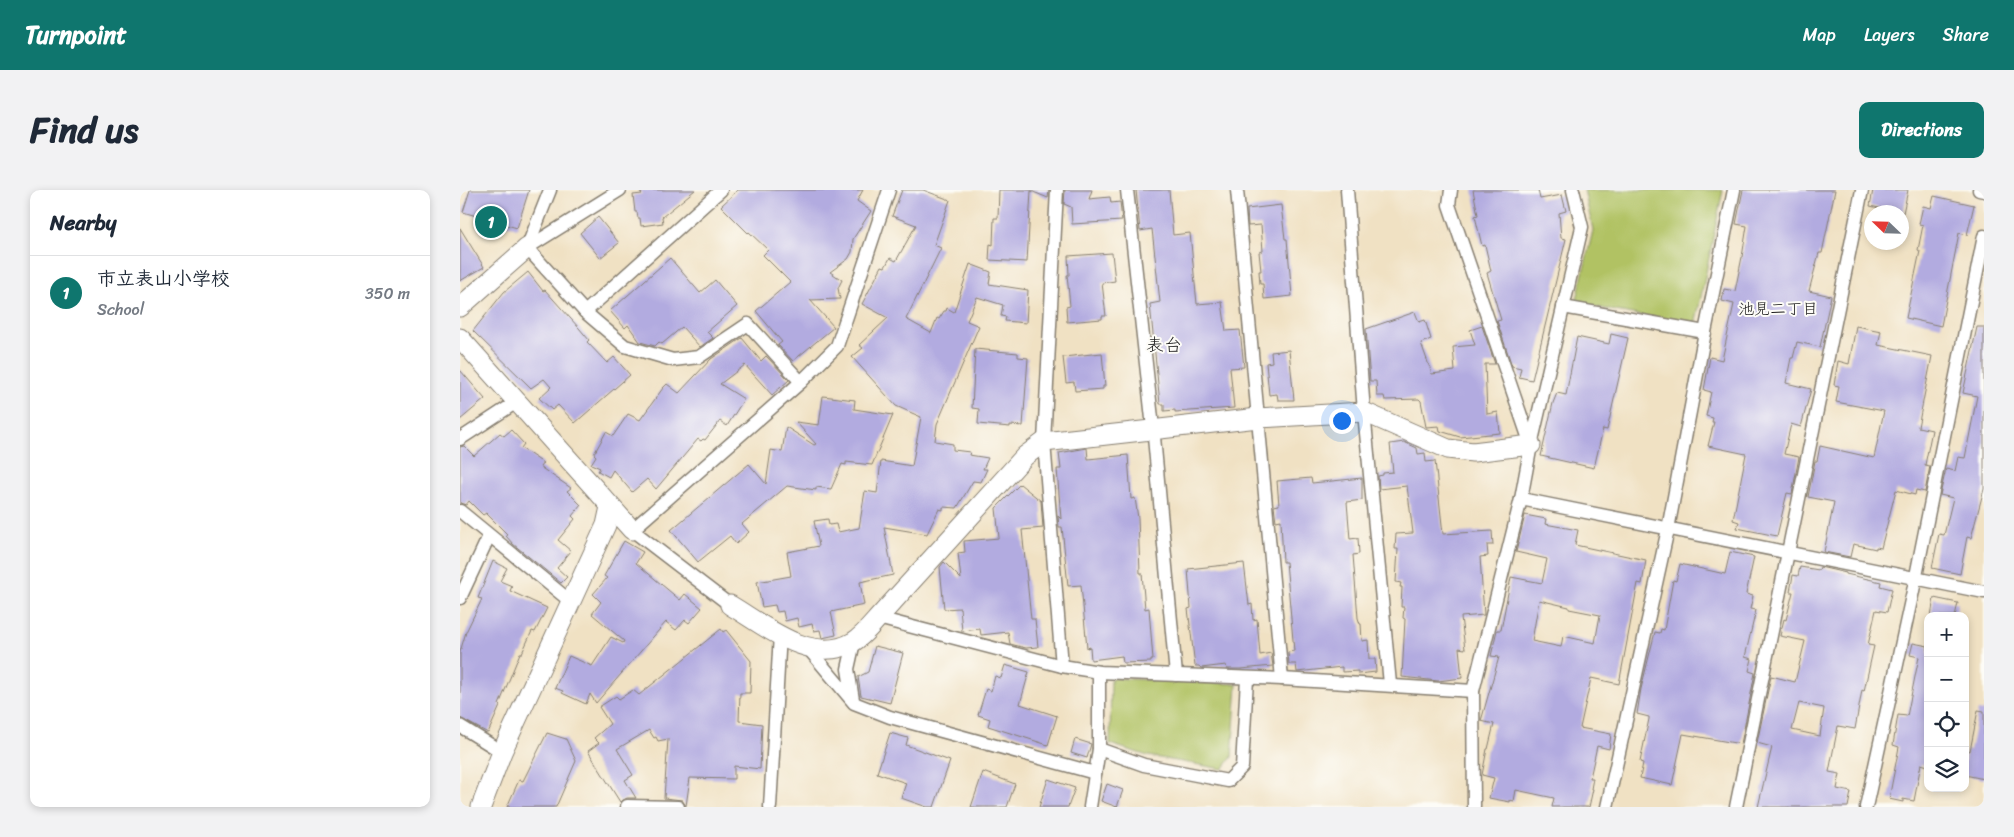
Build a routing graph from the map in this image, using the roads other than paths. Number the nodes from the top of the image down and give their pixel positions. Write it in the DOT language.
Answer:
graph roads {
  1 [pos="550,190"];
  2 [pos="620,190"];
  3 [pos="721,190"];
  4 [pos="889,190"];
  5 [pos="1057,190"];
  6 [pos="1127,190"];
  7 [pos="1237,190"];
  8 [pos="1347,190"];
  9 [pos="1451,190"];
  10 [pos="1573,190"];
  11 [pos="1734,190"];
  12 [pos="1862,190"];
  13 [pos="1979,190"];
  14 [pos="1984,191"];
  15 [pos="1984,236"];
  16 [pos="527,248"];
  17 [pos="460,307"];
  18 [pos="1563,307"];
  19 [pos="585,312"];
  20 [pos="1705,332"];
  21 [pos="460,338"];
  22 [pos="801,382"];
  23 [pos="518,401"];
  24 [pos="1364,412"];
  25 [pos="1258,418"];
  26 [pos="1152,429"];
  27 [pos="460,439"];
  28 [pos="1044,442"];
  29 [pos="1531,445"];
  30 [pos="1521,499"];
  31 [pos="610,506"];
  32 [pos="460,511"];
  33 [pos="1668,529"];
  34 [pos="632,530"];
  35 [pos="489,536"];
  36 [pos="1788,552"];
  37 [pos="1915,579"];
  38 [pos="1984,592"];
  39 [pos="460,598"];
  40 [pos="570,601"];
  41 [pos="730,605"];
  42 [pos="878,618"];
  43 [pos="780,634"];
  44 [pos="854,642"];
  45 [pos="807,647"];
  46 [pos="1062,666"];
  47 [pos="1099,672"];
  48 [pos="1176,675"];
  49 [pos="1247,678"];
  50 [pos="1282,679"];
  51 [pos="1390,684"];
  52 [pos="1473,691"];
  53 [pos="854,703"];
  54 [pos="460,726"];
  55 [pos="1099,749"];
  56 [pos="502,752"];
  57 [pos="1095,773"];
  58 [pos="627,806"];
  59 [pos="481,807"];
  60 [pos="678,807"];
  61 [pos="770,807"];
  62 [pos="1090,807"];
  63 [pos="1474,807"];
  64 [pos="1607,807"];
  65 [pos="1736,807"];
  66 [pos="1866,807"];
  1 -- 16 [label="street"];
  2 -- 16 [label="street"];
  3 -- 19 [label="street"];
  4 -- 22 [label="street"];
  5 -- 28 [label="street"];
  6 -- 26 [label="street"];
  7 -- 25 [label="street"];
  8 -- 24 [label="street"];
  9 -- 29 [label="street"];
  10 -- 18 [label="street"];
  11 -- 20 [label="street"];
  12 -- 36 [label="street"];
  13 -- 14 [label="street"];
  15 -- 37 [label="street"];
  16 -- 17 [label="street"];
  16 -- 19 [label="street"];
  18 -- 20 [label="street"];
  18 -- 29 [label="street"];
  19 -- 22 [label="street"];
  20 -- 33 [label="street"];
  21 -- 23 [label="street"];
  22 -- 34 [label="street"];
  23 -- 27 [label="street"];
  23 -- 31 [label="street"];
  24 -- 25 [label="street"];
  24 -- 29 [label="street"];
  24 -- 51 [label="street"];
  25 -- 26 [label="street"];
  25 -- 50 [label="street"];
  26 -- 28 [label="street"];
  26 -- 48 [label="street"];
  28 -- 42 [label="street"];
  28 -- 46 [label="street"];
  29 -- 30 [label="street"];
  30 -- 33 [label="street"];
  30 -- 52 [label="street"];
  31 -- 34 [label="street"];
  31 -- 40 [label="street"];
  32 -- 35 [label="street"];
  33 -- 36 [label="street"];
  33 -- 64 [label="street"];
  34 -- 41 [label="street"];
  35 -- 39 [label="street"];
  35 -- 40 [label="street"];
  36 -- 37 [label="street"];
  36 -- 65 [label="street"];
  37 -- 38 [label="street"];
  37 -- 66 [label="street"];
  40 -- 56 [label="street"];
  41 -- 43 [label="street"];
  42 -- 44 [label="street"];
  42 -- 46 [label="street"];
  43 -- 45 [label="street"];
  43 -- 61 [label="street"];
  44 -- 45 [label="street"];
  44 -- 53 [label="street"];
  45 -- 53 [label="street"];
  46 -- 47 [label="street"];
  47 -- 48 [label="street"];
  47 -- 55 [label="street"];
  48 -- 49 [label="street"];
  49 -- 50 [label="street"];
  49 -- 55 [label="street"];
  50 -- 51 [label="street"];
  51 -- 52 [label="street"];
  52 -- 63 [label="street"];
  53 -- 57 [label="street"];
  54 -- 56 [label="street"];
  55 -- 57 [label="street"];
  56 -- 59 [label="street"];
  57 -- 62 [label="street"];
  58 -- 60 [label="street"];
}
